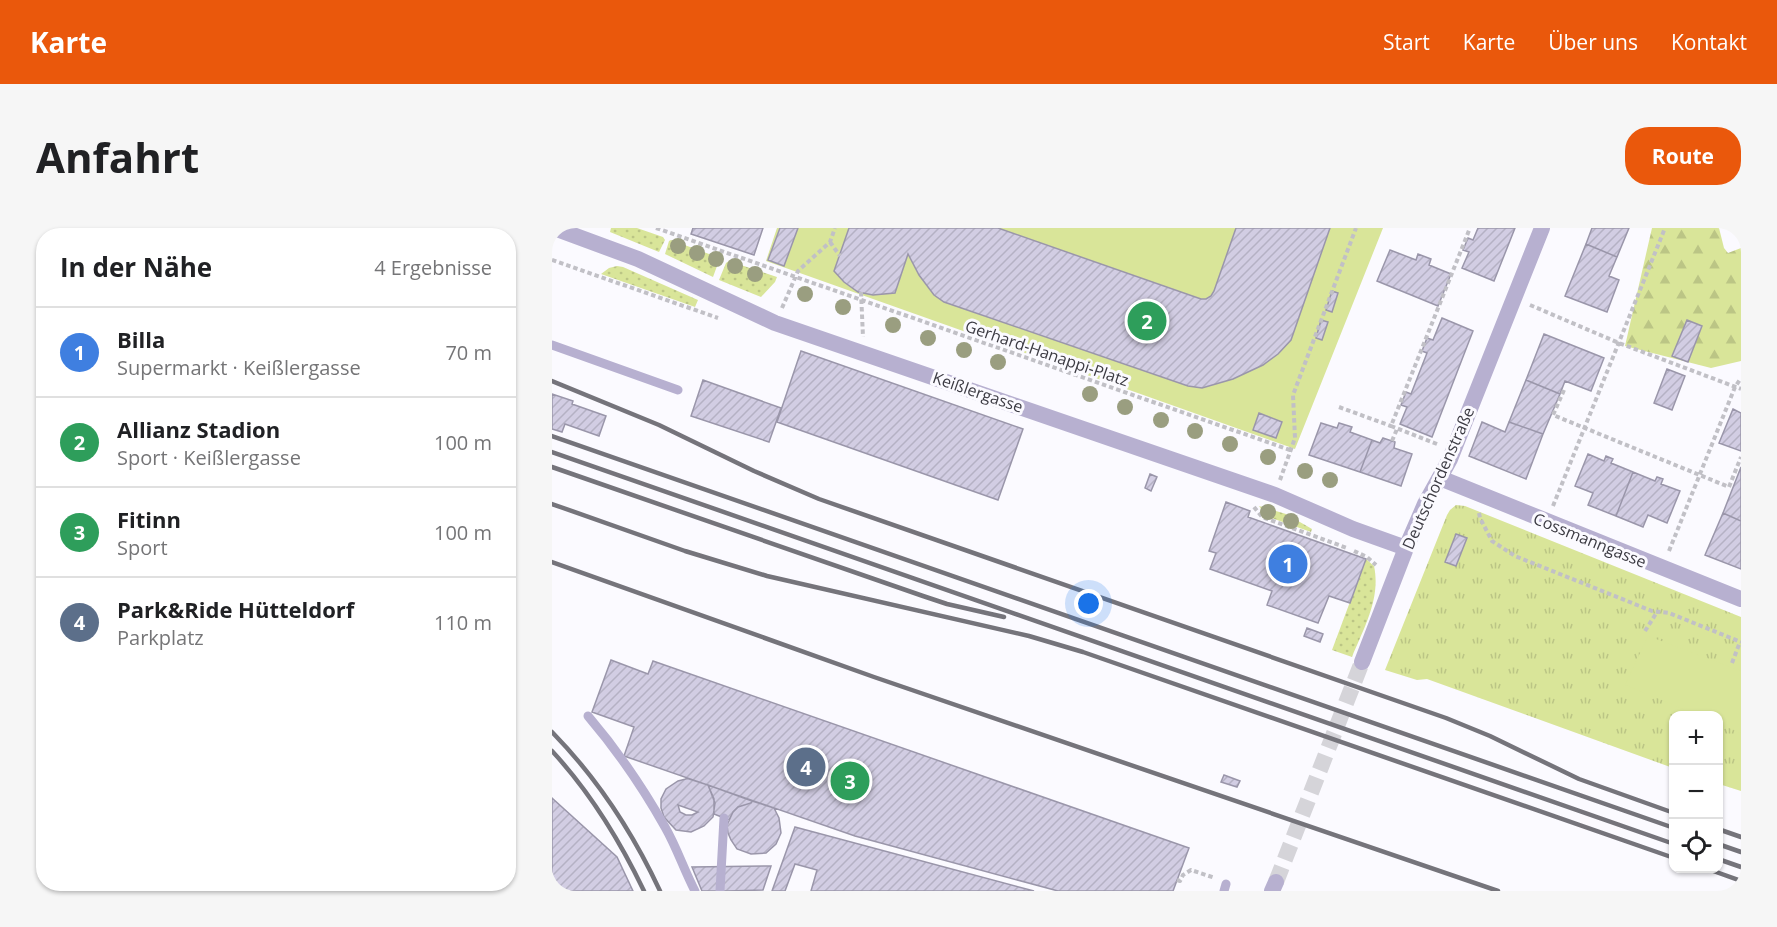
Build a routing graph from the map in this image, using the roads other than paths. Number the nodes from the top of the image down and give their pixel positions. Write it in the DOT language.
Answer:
graph roads {
  1 [pos="554,228"];
  2 [pos="1542,228"];
  3 [pos="552,345"];
  4 [pos="678,390"];
  5 [pos="1440,478"];
  6 [pos="1406,548"];
  7 [pos="1741,599"];
  8 [pos="1362,662"];
  9 [pos="588,716"];
  10 [pos="723,818"];
  11 [pos="695,891"];
  12 [pos="720,891"];
  1 -- 6 [label="street, Keißlergasse"];
  2 -- 5 [label="street, Deutschordenstraße"];
  3 -- 4 [label="lane"];
  5 -- 6 [label="street, Deutschordenstraße"];
  5 -- 7 [label="street, Cossmanngasse"];
  6 -- 8 [label="street, Deutschordenstraße"];
  9 -- 11 [label="lane"];
  10 -- 12 [label="lane"];
}
